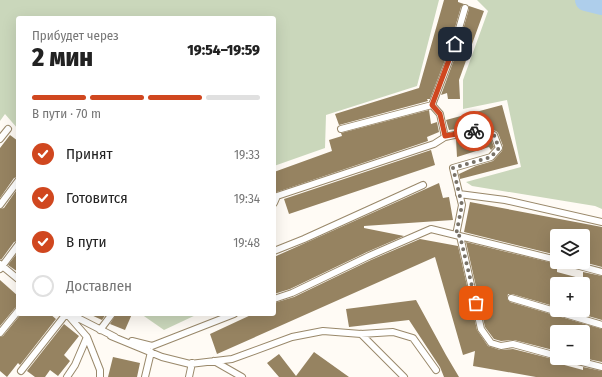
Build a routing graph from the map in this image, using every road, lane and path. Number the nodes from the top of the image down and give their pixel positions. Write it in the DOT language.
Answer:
graph roads {
  1 [pos="465,8"];
  2 [pos="432,105"];
  3 [pos="8,129"];
  4 [pos="341,129"];
  5 [pos="445,136"];
  6 [pos="0,139"];
  7 [pos="16,184"];
  8 [pos="423,185"];
  9 [pos="459,194"];
  10 [pos="276,198"];
  11 [pos="0,204"];
  12 [pos="602,222"];
  13 [pos="458,236"];
  14 [pos="16,247"];
  15 [pos="276,250"];
  16 [pos="550,258"];
  17 [pos="1,266"];
  18 [pos="590,269"];
  19 [pos="602,272"];
  20 [pos="16,277"];
  21 [pos="276,298"];
  22 [pos="511,298"];
  23 [pos="16,313"];
  24 [pos="66,316"];
  25 [pos="70,316"];
  26 [pos="72,316"];
  27 [pos="110,316"];
  28 [pos="229,316"];
  29 [pos="602,326"];
  30 [pos="100,330"];
  31 [pos="0,333"];
  32 [pos="361,334"];
  33 [pos="111,336"];
  34 [pos="87,337"];
  35 [pos="151,352"];
  36 [pos="550,354"];
  37 [pos="214,361"];
  38 [pos="192,363"];
  39 [pos="590,365"];
  40 [pos="602,368"];
  41 [pos="436,370"];
  42 [pos="21,371"];
  43 [pos="239,376"];
  44 [pos="67,377"];
  45 [pos="100,377"];
  46 [pos="145,377"];
  47 [pos="189,377"];
  48 [pos="404,377"];
  1 -- 2 [label="lane"];
  2 -- 4 [label="lane"];
  2 -- 5 [label="lane"];
  3 -- 6 [label="lane"];
  5 -- 9 [label="lane"];
  5 -- 10 [label="lane"];
  7 -- 11 [label="lane"];
  8 -- 15 [label="lane"];
  9 -- 12 [label="lane"];
  9 -- 13 [label="lane"];
  13 -- 16 [label="lane"];
  13 -- 21 [label="lane"];
  13 -- 36 [label="lane"];
  14 -- 17 [label="lane"];
  17 -- 20 [label="lane"];
  18 -- 19 [label="lane"];
  22 -- 29 [label="lane"];
  23 -- 31 [label="lane"];
  24 -- 42 [label="lane"];
  25 -- 34 [label="lane"];
  26 -- 30 [label="lane"];
  27 -- 30 [label="lane"];
  28 -- 33 [label="lane"];
  30 -- 33 [label="lane"];
  32 -- 37 [label="lane"];
  32 -- 41 [label="lane"];
  32 -- 48 [label="lane"];
  33 -- 35 [label="lane"];
  34 -- 44 [label="lane"];
  34 -- 45 [label="lane"];
  35 -- 38 [label="lane"];
  35 -- 46 [label="lane"];
  37 -- 38 [label="lane"];
  37 -- 43 [label="lane"];
  38 -- 47 [label="lane"];
  39 -- 40 [label="lane"];
}
